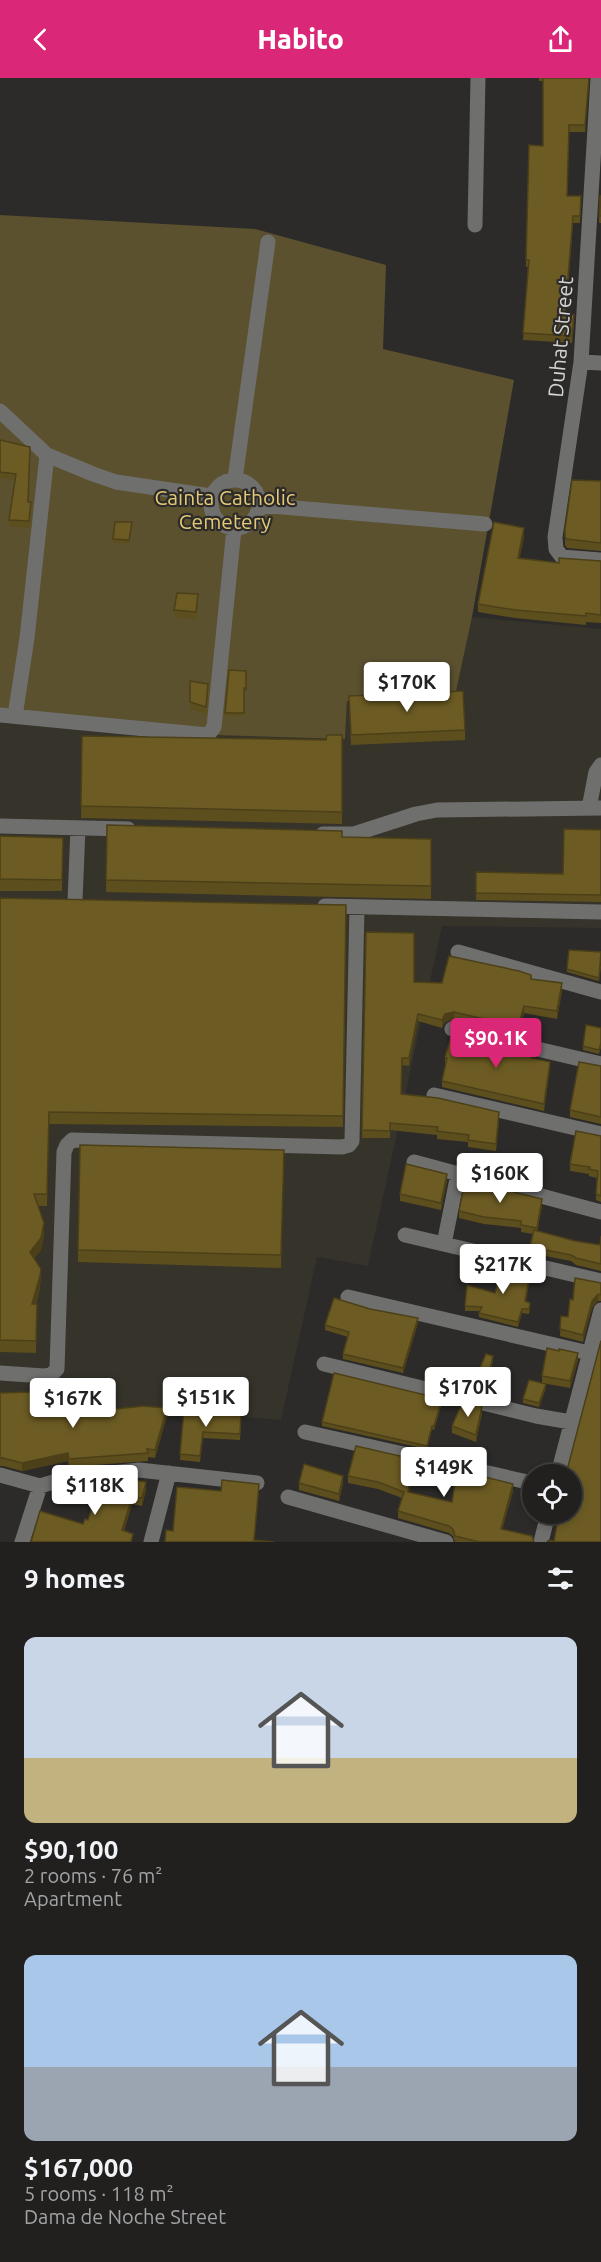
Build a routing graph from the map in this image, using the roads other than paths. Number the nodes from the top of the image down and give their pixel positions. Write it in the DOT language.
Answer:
graph roads {
  1 [pos="478,78"];
  2 [pos="598,78"];
  3 [pos="475,225"];
  4 [pos="268,242"];
  5 [pos="581,362"];
  6 [pos="601,363"];
  7 [pos="0,411"];
  8 [pos="47,455"];
  9 [pos="235,479"];
  10 [pos="212,496"];
  11 [pos="259,505"];
  12 [pos="485,524"];
  13 [pos="234,529"];
  14 [pos="601,560"];
  15 [pos="8,715"];
  16 [pos="601,765"];
  17 [pos="595,808"];
  18 [pos="0,826"];
  19 [pos="78,828"];
  20 [pos="147,830"];
  21 [pos="308,833"];
  22 [pos="75,901"];
  23 [pos="310,906"];
  24 [pos="357,907"];
  25 [pos="601,912"];
  26 [pos="458,952"];
  27 [pos="601,992"];
  28 [pos="452,1029"];
  29 [pos="601,1064"];
  30 [pos="434,1095"];
  31 [pos="601,1134"];
  32 [pos="414,1162"];
  33 [pos="458,1174"];
  34 [pos="601,1212"];
  35 [pos="405,1235"];
  36 [pos="444,1244"];
  37 [pos="601,1281"];
  38 [pos="348,1297"];
  39 [pos="601,1310"];
  40 [pos="589,1353"];
  41 [pos="324,1364"];
  42 [pos="0,1373"];
  43 [pos="571,1422"];
  44 [pos="305,1432"];
  45 [pos="560,1464"];
  46 [pos="169,1473"];
  47 [pos="0,1475"];
  48 [pos="522,1481"];
  49 [pos="257,1483"];
  50 [pos="40,1486"];
  51 [pos="288,1497"];
  52 [pos="546,1524"];
  53 [pos="22,1542"];
  54 [pos="151,1542"];
  55 [pos="446,1542"];
  56 [pos="541,1542"];
  1 -- 3 [label="street"];
  2 -- 5 [label="street, Duhat Street"];
  4 -- 9 [label="street"];
  5 -- 6 [label="street"];
  5 -- 14 [label="street, Duhat Street"];
  7 -- 8 [label="street"];
  8 -- 10 [label="street"];
  8 -- 15 [label="street"];
  9 -- 10 [label="street"];
  9 -- 11 [label="street"];
  10 -- 13 [label="street"];
  11 -- 12 [label="street"];
  11 -- 13 [label="street"];
  13 -- 15 [label="street"];
  16 -- 17 [label="street"];
  17 -- 21 [label="street"];
  18 -- 19 [label="street"];
  19 -- 20 [label="street"];
  19 -- 22 [label="street"];
  23 -- 24 [label="street"];
  24 -- 25 [label="street"];
  24 -- 42 [label="street"];
  26 -- 27 [label="street"];
  28 -- 29 [label="street"];
  30 -- 31 [label="street"];
  32 -- 33 [label="street"];
  33 -- 34 [label="street"];
  33 -- 36 [label="street"];
  35 -- 36 [label="street"];
  36 -- 37 [label="street"];
  38 -- 40 [label="street"];
  39 -- 40 [label="street"];
  40 -- 43 [label="street"];
  41 -- 43 [label="street"];
  43 -- 45 [label="street"];
  44 -- 48 [label="street"];
  46 -- 49 [label="street"];
  46 -- 50 [label="street"];
  46 -- 54 [label="street"];
  47 -- 50 [label="street"];
  50 -- 53 [label="street"];
  51 -- 55 [label="street"];
  52 -- 56 [label="street"];
}
